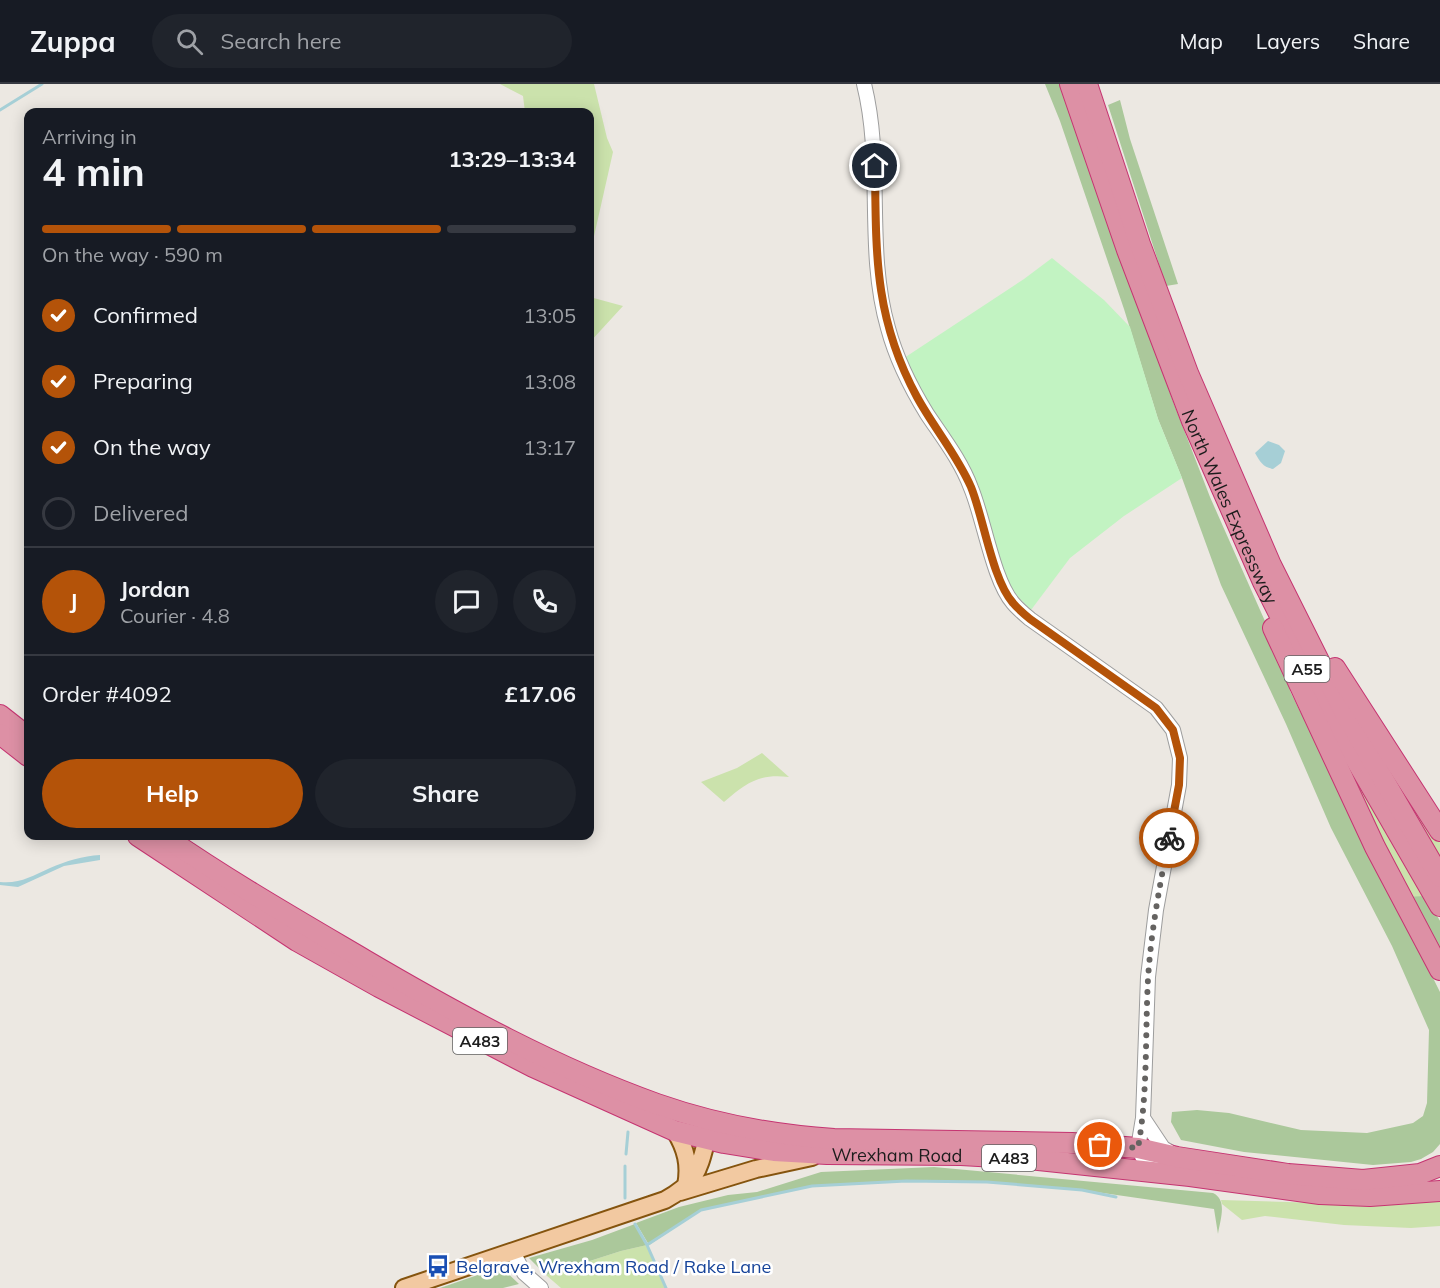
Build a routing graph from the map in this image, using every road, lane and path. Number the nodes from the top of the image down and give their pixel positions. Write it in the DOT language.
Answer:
graph roads {
  1 [pos="864,84"];
  2 [pos="1070,84"];
  3 [pos="1086,84"];
  4 [pos="1192,422"];
  5 [pos="1254,525"];
  6 [pos="0,715"];
  7 [pos="0,734"];
  8 [pos="24,734"];
  9 [pos="24,753"];
  10 [pos="1440,831"];
  11 [pos="144,840"];
  12 [pos="170,840"];
  13 [pos="1440,877"];
  14 [pos="1440,906"];
  15 [pos="1440,970"];
  16 [pos="1143,1118"];
  17 [pos="710,1130"];
  18 [pos="675,1131"];
  19 [pos="1138,1148"];
  20 [pos="827,1154"];
  21 [pos="1177,1157"];
  22 [pos="1440,1166"];
  23 [pos="1190,1176"];
  24 [pos="682,1190"];
  25 [pos="1440,1191"];
  26 [pos="513,1252"];
  27 [pos="404,1288"];
  28 [pos="541,1288"];
  1 -- 16 [label="street"];
  2 -- 4 [label="highway, North Wales Expressway / A55"];
  3 -- 5 [label="highway, North Wales Expressway / A55"];
  4 -- 14 [label="highway, North Wales Expressway / A55"];
  4 -- 15 [label="highway"];
  5 -- 10 [label="highway"];
  5 -- 13 [label="highway, North Wales Expressway / A55"];
  6 -- 8 [label="highway"];
  7 -- 9 [label="highway"];
  11 -- 18 [label="highway, A483"];
  12 -- 17 [label="highway, A483"];
  16 -- 19 [label="street"];
  16 -- 21 [label="street"];
  17 -- 18 [label="highway, A483"];
  17 -- 19 [label="highway, Wrexham Road / A483"];
  17 -- 20 [label="highway, Wrexham Road / A483"];
  17 -- 24 [label="main road"];
  18 -- 24 [label="main road"];
  19 -- 21 [label="highway, Wrexham Road / A483"];
  19 -- 23 [label="street"];
  20 -- 23 [label="highway, Wrexham Road / A483"];
  20 -- 24 [label="main road"];
  21 -- 22 [label="highway, Wrexham Road / A483"];
  23 -- 25 [label="highway, Wrexham Road / A483"];
  24 -- 26 [label="main road"];
  26 -- 27 [label="main road"];
  26 -- 28 [label="street"];
}
